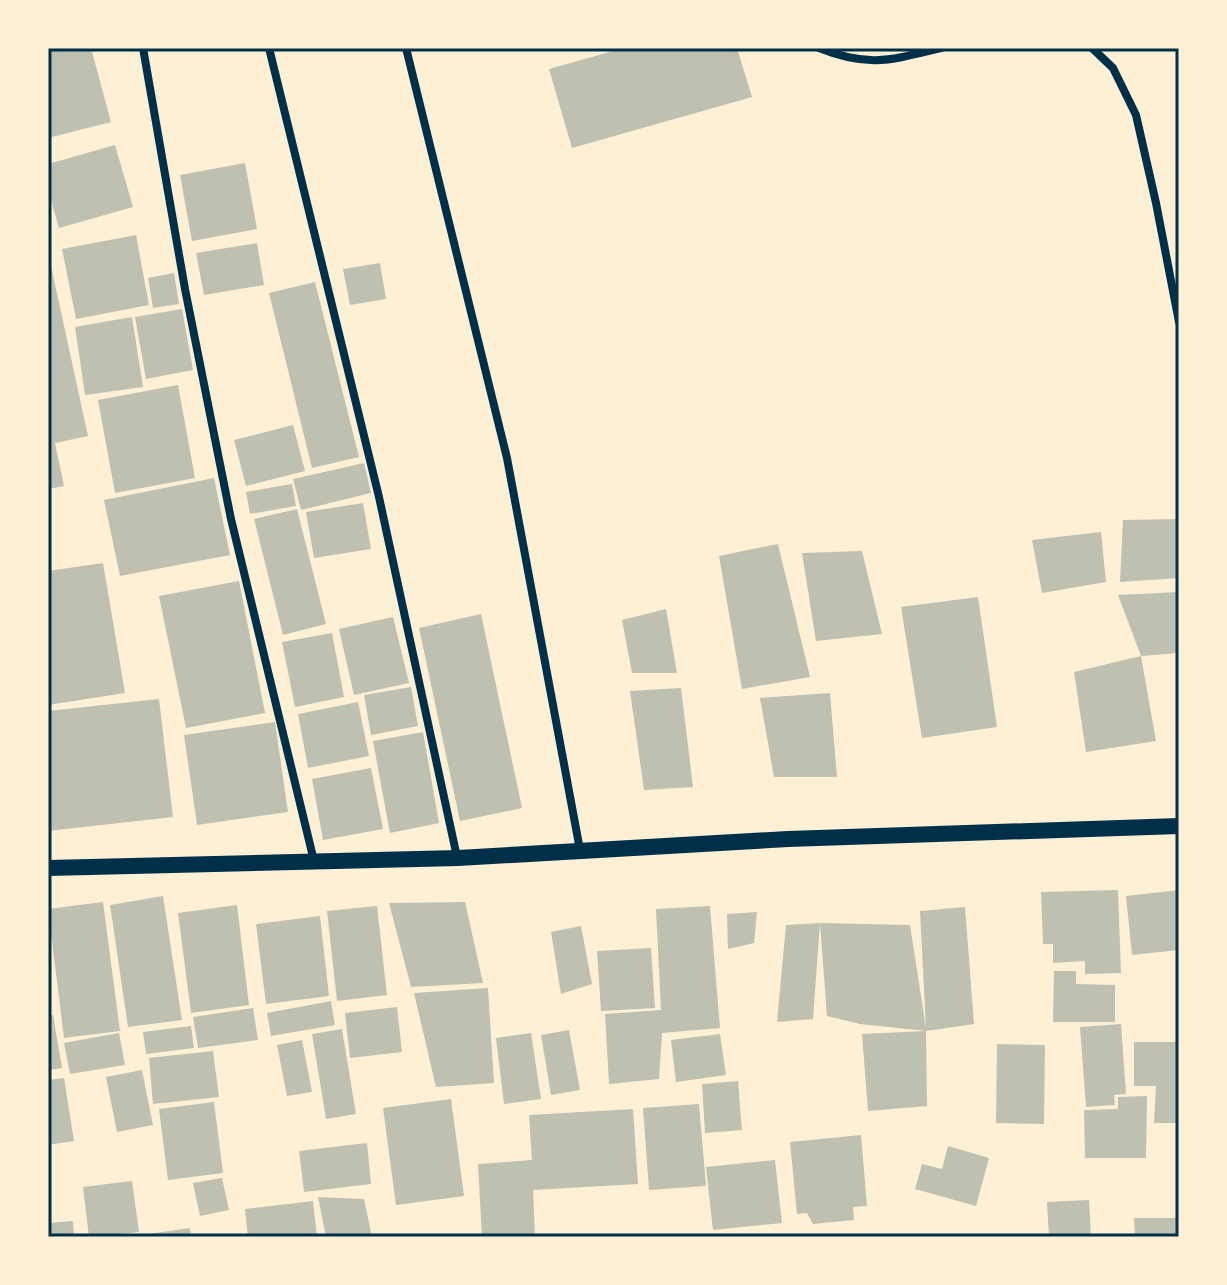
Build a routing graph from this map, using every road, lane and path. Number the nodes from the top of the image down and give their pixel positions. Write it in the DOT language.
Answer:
graph roads {
  1 [pos="143,48"];
  2 [pos="269,48"];
  3 [pos="406,48"];
  4 [pos="819,48"];
  5 [pos="941,48"];
  6 [pos="1092,48"];
  7 [pos="1179,322"];
  8 [pos="1179,826"];
  9 [pos="580,851"];
  10 [pos="458,858"];
  11 [pos="314,861"];
  12 [pos="48,868"];
  1 -- 11 [label="street"];
  2 -- 10 [label="street"];
  3 -- 9 [label="street"];
  4 -- 5 [label="street"];
  6 -- 7 [label="street"];
  8 -- 9 [label="main road"];
  9 -- 10 [label="main road"];
  10 -- 11 [label="main road"];
  11 -- 12 [label="main road"];
}
